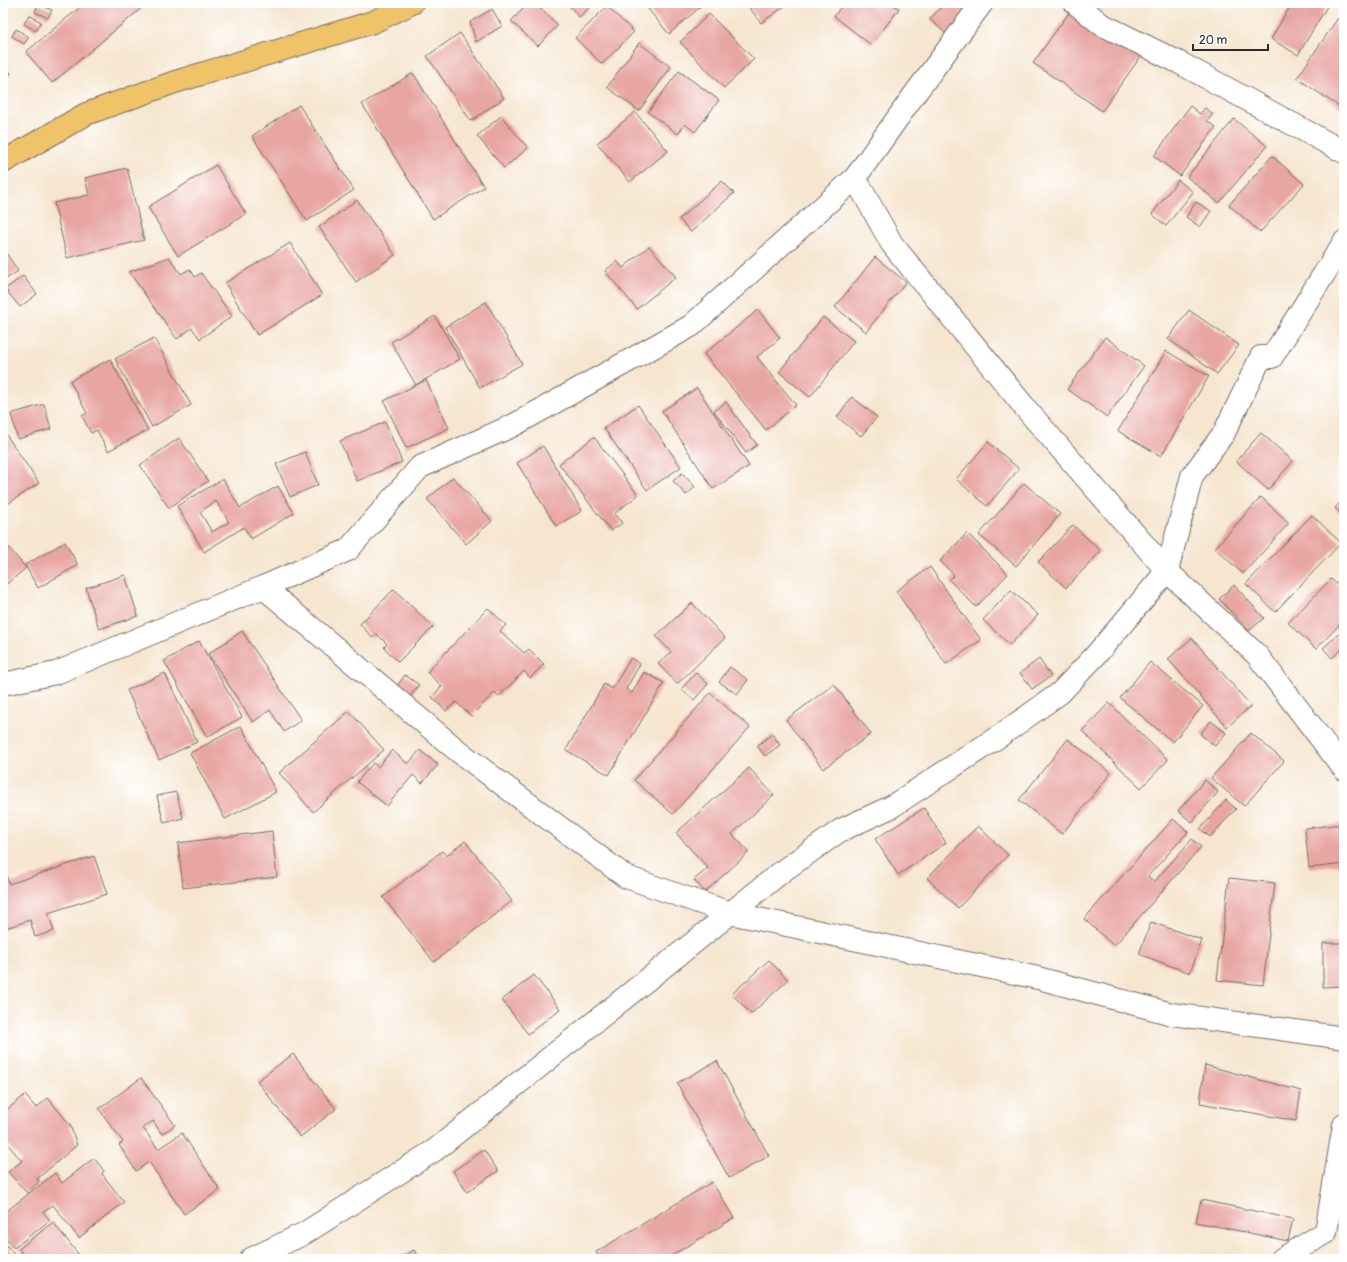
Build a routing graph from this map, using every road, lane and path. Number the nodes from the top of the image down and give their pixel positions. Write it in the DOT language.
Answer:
graph roads {
  1 [pos="412,3"];
  2 [pos="982,3"];
  3 [pos="1075,3"];
  4 [pos="1344,152"];
  5 [pos="3,162"];
  6 [pos="855,178"];
  7 [pos="1344,242"];
  8 [pos="1167,571"];
  9 [pos="263,587"];
  10 [pos="3,684"];
  11 [pos="1344,769"];
  12 [pos="730,913"];
  13 [pos="1344,1038"];
  14 [pos="1344,1125"];
  15 [pos="251,1259"];
  16 [pos="1282,1259"];
  1 -- 5 [label="main road"];
  2 -- 6 [label="street"];
  3 -- 4 [label="street"];
  6 -- 8 [label="street"];
  6 -- 9 [label="street"];
  7 -- 8 [label="street"];
  8 -- 11 [label="street"];
  8 -- 12 [label="street"];
  9 -- 10 [label="street"];
  9 -- 12 [label="street"];
  12 -- 13 [label="street"];
  12 -- 15 [label="street"];
  14 -- 16 [label="street"];
}
